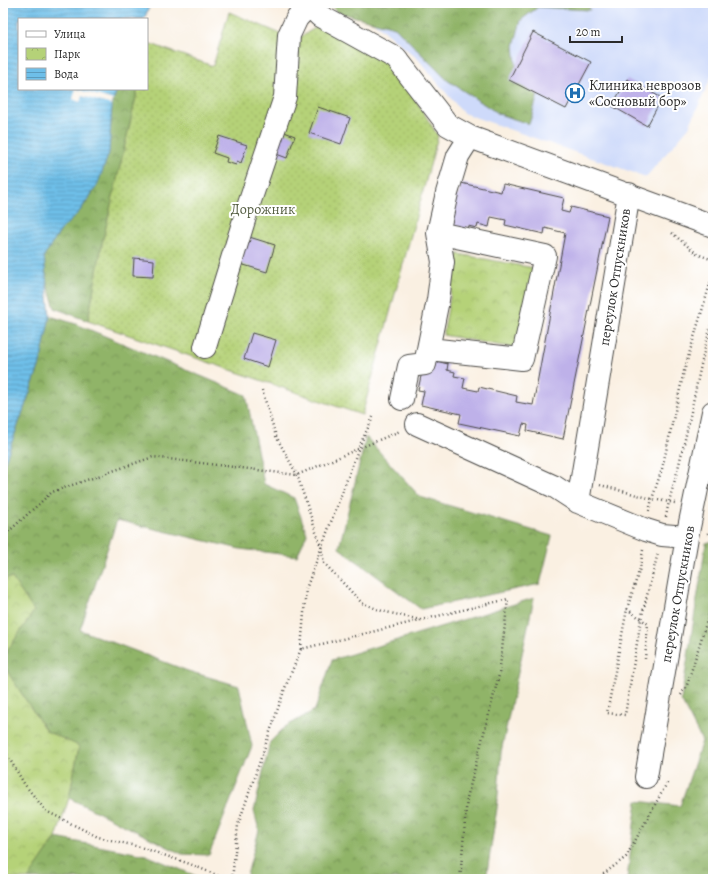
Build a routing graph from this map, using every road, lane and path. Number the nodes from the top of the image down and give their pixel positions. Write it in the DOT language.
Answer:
graph roads {
  1 [pos="309,4"];
  2 [pos="470,137"];
  3 [pos="629,194"];
  4 [pos="713,226"];
  5 [pos="666,231"];
  6 [pos="438,233"];
  7 [pos="713,260"];
  8 [pos="713,274"];
  9 [pos="205,347"];
  10 [pos="429,349"];
  11 [pos="262,390"];
  12 [pos="402,399"];
  13 [pos="713,412"];
  14 [pos="374,415"];
  15 [pos="417,424"];
  16 [pos="359,447"];
  17 [pos="297,475"];
  18 [pos="582,480"];
  19 [pos="652,499"];
  20 [pos="578,502"];
  21 [pos="693,508"];
  22 [pos="646,530"];
  23 [pos="687,537"];
  24 [pos="3,542"];
  25 [pos="322,547"];
  26 [pos="627,609"];
  27 [pos="421,620"];
  28 [pos="301,649"];
  29 [pos="644,664"];
  30 [pos="607,713"];
  31 [pos="3,748"];
  32 [pos="646,777"];
  33 [pos="226,879"];
  34 [pos="232,879"];
  35 [pos="460,879"];
  1 -- 2 [label="street"];
  1 -- 9 [label="street"];
  2 -- 3 [label="street"];
  2 -- 6 [label="street"];
  3 -- 4 [label="street"];
  3 -- 18 [label="street, переулок Отпускников"];
  5 -- 7 [label="path"];
  6 -- 10 [label="street"];
  6 -- 10 [label="street"];
  8 -- 19 [label="path"];
  10 -- 12 [label="street"];
  11 -- 17 [label="path"];
  13 -- 21 [label="street, переулок Отпускников"];
  14 -- 16 [label="path"];
  15 -- 16 [label="path"];
  15 -- 20 [label="street"];
  16 -- 17 [label="path"];
  16 -- 25 [label="path"];
  17 -- 24 [label="path"];
  17 -- 25 [label="path"];
  18 -- 19 [label="path"];
  18 -- 20 [label="street, переулок Отпускников"];
  19 -- 21 [label="path"];
  19 -- 22 [label="path"];
  20 -- 22 [label="street"];
  21 -- 23 [label="street, переулок Отпускников"];
  22 -- 23 [label="street"];
  22 -- 26 [label="path"];
  23 -- 32 [label="street, переулок Отпускников"];
  25 -- 27 [label="path"];
  25 -- 28 [label="path"];
  26 -- 29 [label="path"];
  26 -- 30 [label="path"];
  27 -- 28 [label="path"];
  27 -- 35 [label="path"];
  28 -- 34 [label="path"];
  31 -- 33 [label="path"];
}
